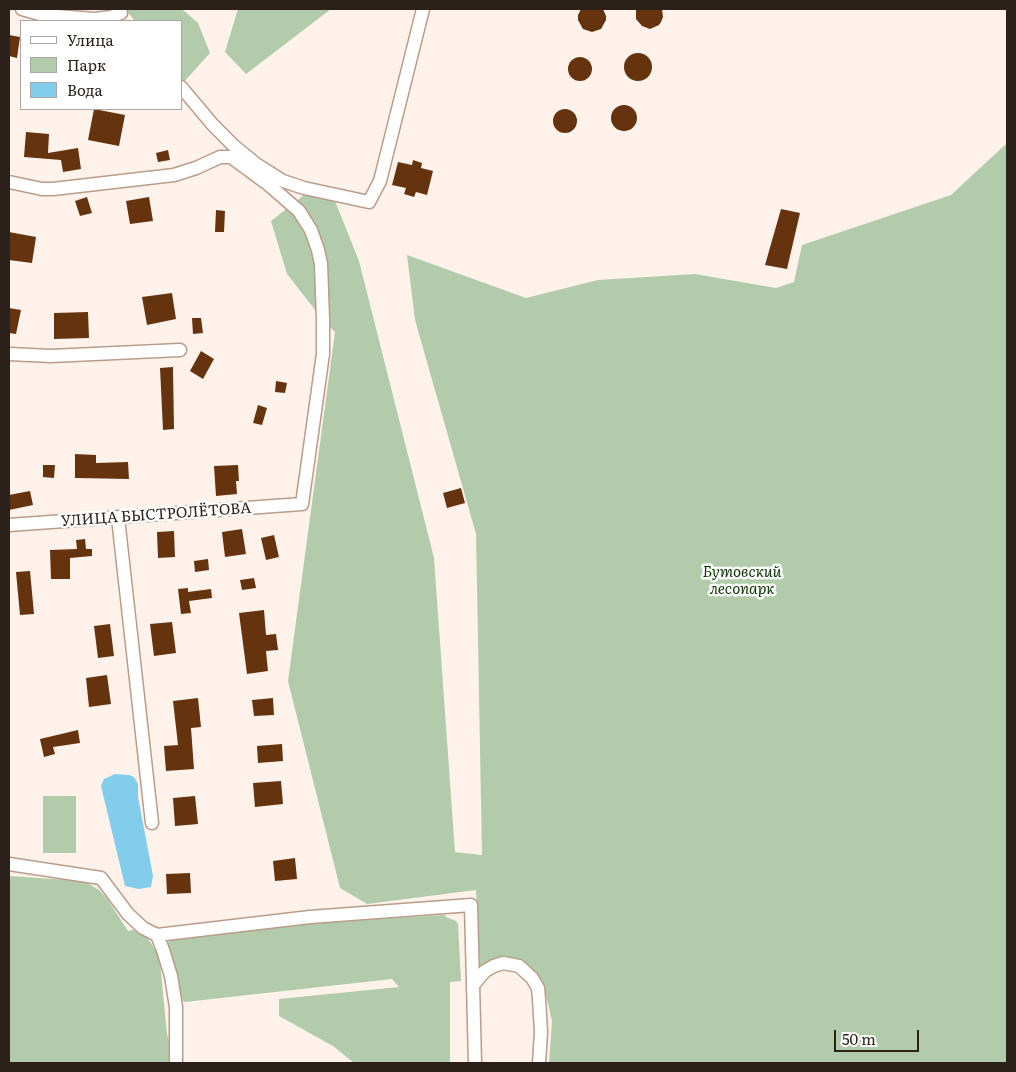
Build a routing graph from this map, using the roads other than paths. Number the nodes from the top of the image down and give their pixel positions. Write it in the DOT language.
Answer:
graph roads {
  1 [pos="22,9"];
  2 [pos="423,9"];
  3 [pos="122,14"];
  4 [pos="182,88"];
  5 [pos="9,182"];
  6 [pos="180,350"];
  7 [pos="9,354"];
  8 [pos="118,518"];
  9 [pos="9,525"];
  10 [pos="152,823"];
  11 [pos="9,864"];
  12 [pos="157,935"];
  13 [pos="474,984"];
  14 [pos="176,1063"];
  15 [pos="475,1063"];
  16 [pos="539,1063"];
  1 -- 3 [label="street"];
  2 -- 4 [label="street"];
  5 -- 8 [label="street, УЛИЦА БЫСТРОЛЁТОВА"];
  6 -- 7 [label="street"];
  8 -- 9 [label="street, УЛИЦА БЫСТРОЛЁТОВА"];
  8 -- 10 [label="street"];
  11 -- 12 [label="street"];
  12 -- 13 [label="street"];
  12 -- 14 [label="street"];
  13 -- 15 [label="street"];
  13 -- 16 [label="street"];
}
